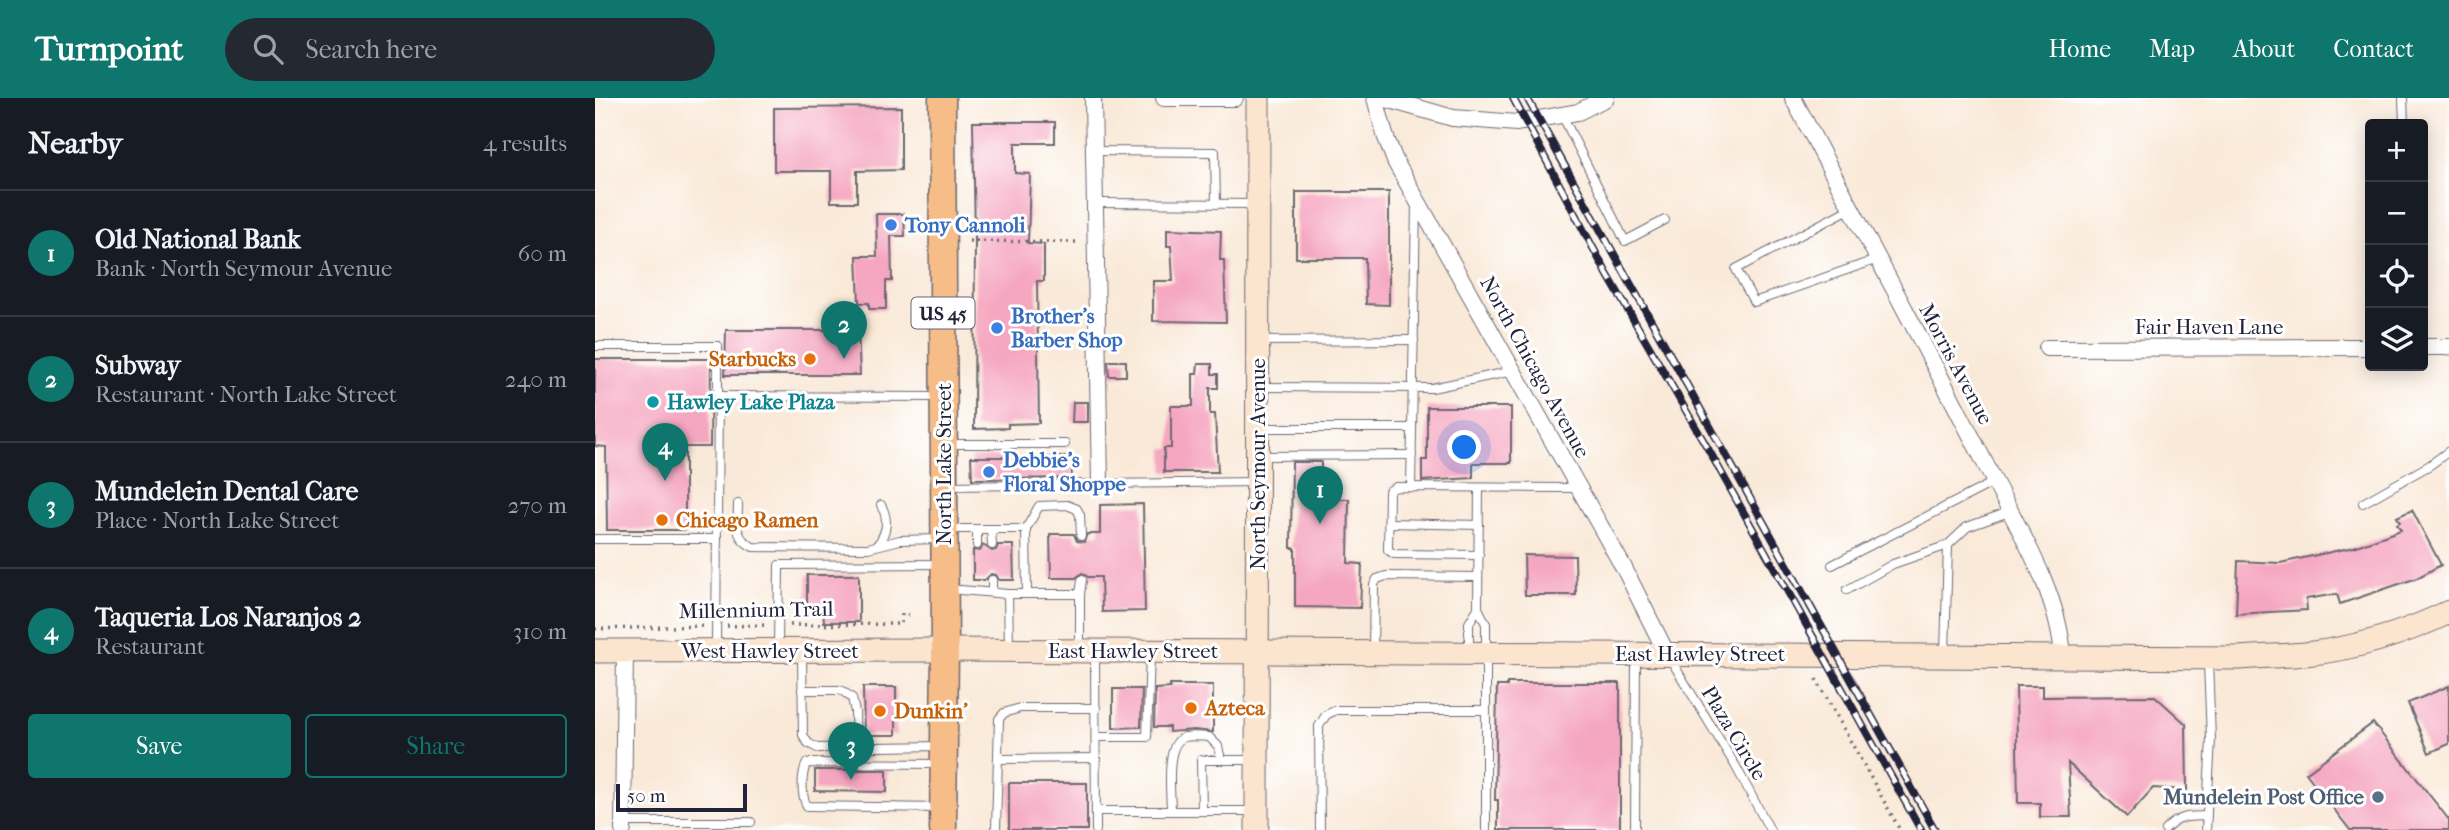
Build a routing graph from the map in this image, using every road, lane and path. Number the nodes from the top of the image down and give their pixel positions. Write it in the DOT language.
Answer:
graph roads {
  1 [pos="942,98"];
  2 [pos="1093,98"];
  3 [pos="1164,98"];
  4 [pos="1235,98"];
  5 [pos="1258,98"];
  6 [pos="1375,98"];
  7 [pos="1383,98"];
  8 [pos="1606,98"];
  9 [pos="1793,98"];
  10 [pos="2403,98"];
  11 [pos="1562,115"];
  12 [pos="2403,119"];
  13 [pos="1094,151"];
  14 [pos="1416,198"];
  15 [pos="1095,203"];
  16 [pos="1216,204"];
  17 [pos="1259,204"];
  18 [pos="1851,208"];
  19 [pos="1665,220"];
  20 [pos="969,241"];
  21 [pos="1096,242"];
  22 [pos="1878,259"];
  23 [pos="1414,340"];
  24 [pos="1258,341"];
  25 [pos="595,346"];
  26 [pos="2428,347"];
  27 [pos="2449,347"];
  28 [pos="2047,348"];
  29 [pos="2365,348"];
  30 [pos="1514,371"];
  31 [pos="1259,387"];
  32 [pos="1413,388"];
  33 [pos="717,396"];
  34 [pos="943,397"];
  35 [pos="1258,428"];
  36 [pos="1412,428"];
  37 [pos="943,444"];
  38 [pos="1065,444"];
  39 [pos="2449,451"];
  40 [pos="1412,455"];
  41 [pos="1257,456"];
  42 [pos="1257,482"];
  43 [pos="1994,482"];
  44 [pos="1100,484"];
  45 [pos="944,486"];
  46 [pos="1411,487"];
  47 [pos="1479,488"];
  48 [pos="1577,488"];
  49 [pos="2363,503"];
  50 [pos="738,504"];
  51 [pos="881,505"];
  52 [pos="2009,512"];
  53 [pos="1389,523"];
  54 [pos="1479,525"];
  55 [pos="977,529"];
  56 [pos="992,529"];
  57 [pos="1026,530"];
  58 [pos="1081,536"];
  59 [pos="595,539"];
  60 [pos="717,539"];
  61 [pos="877,545"];
  62 [pos="978,545"];
  63 [pos="992,545"];
  64 [pos="1948,545"];
  65 [pos="944,555"];
  66 [pos="1479,555"];
  67 [pos="1832,565"];
  68 [pos="1478,577"];
  69 [pos="977,580"];
  70 [pos="992,580"];
  71 [pos="1082,580"];
  72 [pos="1847,590"];
  73 [pos="977,591"];
  74 [pos="992,592"];
  75 [pos="1008,594"];
  76 [pos="1027,594"];
  77 [pos="1080,594"];
  78 [pos="1478,608"];
  79 [pos="2449,612"];
  80 [pos="909,615"];
  81 [pos="779,625"];
  82 [pos="716,626"];
  83 [pos="595,629"];
  84 [pos="802,650"];
  85 [pos="944,650"];
  86 [pos="1009,650"];
  87 [pos="595,651"];
  88 [pos="625,651"];
  89 [pos="716,651"];
  90 [pos="778,651"];
  91 [pos="1088,651"];
  92 [pos="1150,651"];
  93 [pos="1257,652"];
  94 [pos="1373,652"];
  95 [pos="1477,653"];
  96 [pos="1636,654"];
  97 [pos="1667,654"];
  98 [pos="1945,655"];
  99 [pos="2063,656"];
  100 [pos="2208,658"];
  101 [pos="1816,678"];
  102 [pos="802,690"];
  103 [pos="1096,708"];
  104 [pos="1486,710"];
  105 [pos="1096,737"];
  106 [pos="856,747"];
  107 [pos="944,755"];
  108 [pos="1096,758"];
  109 [pos="998,759"];
  110 [pos="1221,760"];
  111 [pos="1258,760"];
  112 [pos="1096,811"];
  113 [pos="1171,811"];
  114 [pos="1202,811"];
  115 [pos="2207,816"];
  116 [pos="943,819"];
  117 [pos="751,821"];
  118 [pos="1258,821"];
  119 [pos="623,826"];
  120 [pos="996,830"];
  121 [pos="1097,830"];
  122 [pos="1320,830"];
  123 [pos="1486,830"];
  124 [pos="1635,830"];
  125 [pos="1770,830"];
  126 [pos="1900,830"];
  127 [pos="2165,830"];
  128 [pos="2206,830"];
  1 -- 34 [label="main road, North Lake Street / US 45"];
  2 -- 13 [label="street"];
  3 -- 4 [label="street"];
  5 -- 17 [label="street, North Seymour Avenue"];
  6 -- 14 [label="street, North Chicago Avenue"];
  7 -- 11 [label="street"];
  8 -- 11 [label="street"];
  9 -- 18 [label="street, Morris Avenue"];
  10 -- 12 [label="lane"];
  11 -- 19 [label="lane"];
  13 -- 15 [label="street"];
  13 -- 16 [label="lane"];
  14 -- 23 [label="lane"];
  14 -- 30 [label="street, North Chicago Avenue"];
  15 -- 16 [label="lane"];
  15 -- 21 [label="street"];
  16 -- 17 [label="lane"];
  17 -- 24 [label="street, North Seymour Avenue"];
  18 -- 22 [label="street, Morris Avenue"];
  18 -- 22 [label="lane"];
  20 -- 21 [label="path"];
  21 -- 44 [label="street"];
  22 -- 43 [label="street, Morris Avenue"];
  23 -- 24 [label="lane"];
  23 -- 32 [label="lane"];
  24 -- 31 [label="street, North Seymour Avenue"];
  25 -- 33 [label="lane"];
  26 -- 27 [label="street"];
  28 -- 29 [label="street, Fair Haven Lane"];
  30 -- 32 [label="lane"];
  30 -- 48 [label="street, North Chicago Avenue"];
  31 -- 32 [label="lane"];
  31 -- 35 [label="street, North Seymour Avenue"];
  32 -- 36 [label="lane"];
  33 -- 34 [label="lane"];
  33 -- 60 [label="lane"];
  34 -- 37 [label="main road, North Lake Street / US 45"];
  35 -- 36 [label="lane"];
  35 -- 41 [label="street, North Seymour Avenue"];
  36 -- 40 [label="lane"];
  37 -- 38 [label="lane"];
  37 -- 45 [label="main road, North Lake Street / US 45"];
  39 -- 49 [label="lane"];
  40 -- 41 [label="lane"];
  40 -- 46 [label="lane"];
  41 -- 42 [label="street, North Seymour Avenue"];
  42 -- 44 [label="lane"];
  42 -- 93 [label="street, North Seymour Avenue"];
  43 -- 52 [label="street, Morris Avenue"];
  43 -- 67 [label="lane"];
  44 -- 45 [label="lane"];
  45 -- 65 [label="main road, North Lake Street / US 45"];
  46 -- 47 [label="lane"];
  46 -- 53 [label="lane"];
  47 -- 48 [label="lane"];
  47 -- 54 [label="lane"];
  48 -- 97 [label="street, North Chicago Avenue"];
  50 -- 61 [label="lane"];
  51 -- 61 [label="lane"];
  52 -- 64 [label="lane"];
  52 -- 99 [label="street, Morris Avenue"];
  53 -- 54 [label="lane"];
  53 -- 66 [label="lane"];
  54 -- 66 [label="lane"];
  55 -- 56 [label="lane"];
  55 -- 62 [label="lane"];
  55 -- 65 [label="lane"];
  56 -- 57 [label="lane"];
  56 -- 63 [label="lane"];
  57 -- 58 [label="lane"];
  57 -- 76 [label="lane"];
  59 -- 60 [label="lane"];
  60 -- 82 [label="lane"];
  61 -- 65 [label="lane"];
  64 -- 72 [label="lane"];
  64 -- 98 [label="lane"];
  65 -- 73 [label="lane"];
  65 -- 81 [label="lane"];
  65 -- 85 [label="main road, North Lake Street / US 45"];
  66 -- 68 [label="lane"];
  68 -- 78 [label="lane"];
  68 -- 94 [label="lane"];
  69 -- 73 [label="lane"];
  70 -- 74 [label="lane"];
  71 -- 77 [label="lane"];
  73 -- 74 [label="lane"];
  74 -- 75 [label="lane"];
  75 -- 76 [label="lane"];
  75 -- 86 [label="lane"];
  76 -- 77 [label="lane"];
  77 -- 91 [label="lane"];
  78 -- 95 [label="lane"];
  78 -- 95 [label="lane"];
  79 -- 100 [label="street, East Hawley Street"];
  80 -- 81 [label="path, Millennium Trail"];
  81 -- 82 [label="path, Millennium Trail"];
  81 -- 90 [label="lane"];
  82 -- 83 [label="path, Millennium Trail"];
  82 -- 89 [label="lane"];
  84 -- 85 [label="street, West Hawley Street"];
  84 -- 90 [label="street, West Hawley Street"];
  84 -- 102 [label="lane"];
  85 -- 86 [label="street, East Hawley Street"];
  85 -- 107 [label="main road, North Lake Street / US 45"];
  86 -- 91 [label="street, East Hawley Street"];
  87 -- 88 [label="street, West Hawley Street"];
  88 -- 89 [label="street, West Hawley Street"];
  88 -- 119 [label="street"];
  89 -- 90 [label="street, West Hawley Street"];
  91 -- 92 [label="street, East Hawley Street"];
  91 -- 103 [label="lane"];
  92 -- 93 [label="street, East Hawley Street"];
  92 -- 105 [label="lane"];
  93 -- 94 [label="street, East Hawley Street"];
  93 -- 111 [label="street, North Seymour Avenue"];
  94 -- 95 [label="street, East Hawley Street"];
  95 -- 96 [label="street, East Hawley Street"];
  95 -- 104 [label="lane"];
  96 -- 97 [label="street, East Hawley Street"];
  96 -- 124 [label="lane"];
  97 -- 98 [label="street, East Hawley Street"];
  97 -- 125 [label="lane, Plaza Circle"];
  98 -- 99 [label="street, East Hawley Street"];
  99 -- 100 [label="street, East Hawley Street"];
  100 -- 115 [label="lane"];
  101 -- 126 [label="path"];
  102 -- 106 [label="lane"];
  102 -- 106 [label="lane"];
  103 -- 105 [label="lane"];
  103 -- 109 [label="lane"];
  104 -- 122 [label="lane"];
  104 -- 123 [label="lane"];
  105 -- 108 [label="lane"];
  106 -- 107 [label="lane"];
  107 -- 116 [label="main road, North Lake Street / US 45"];
  107 -- 116 [label="lane"];
  108 -- 109 [label="lane"];
  108 -- 112 [label="lane"];
  109 -- 120 [label="lane"];
  110 -- 111 [label="lane"];
  110 -- 113 [label="lane"];
  110 -- 114 [label="lane"];
  111 -- 118 [label="street, North Seymour Avenue"];
  112 -- 113 [label="lane"];
  112 -- 121 [label="lane"];
  113 -- 114 [label="lane"];
  114 -- 118 [label="lane"];
  115 -- 127 [label="lane"];
  115 -- 128 [label="lane"];
  117 -- 119 [label="lane"];
}
